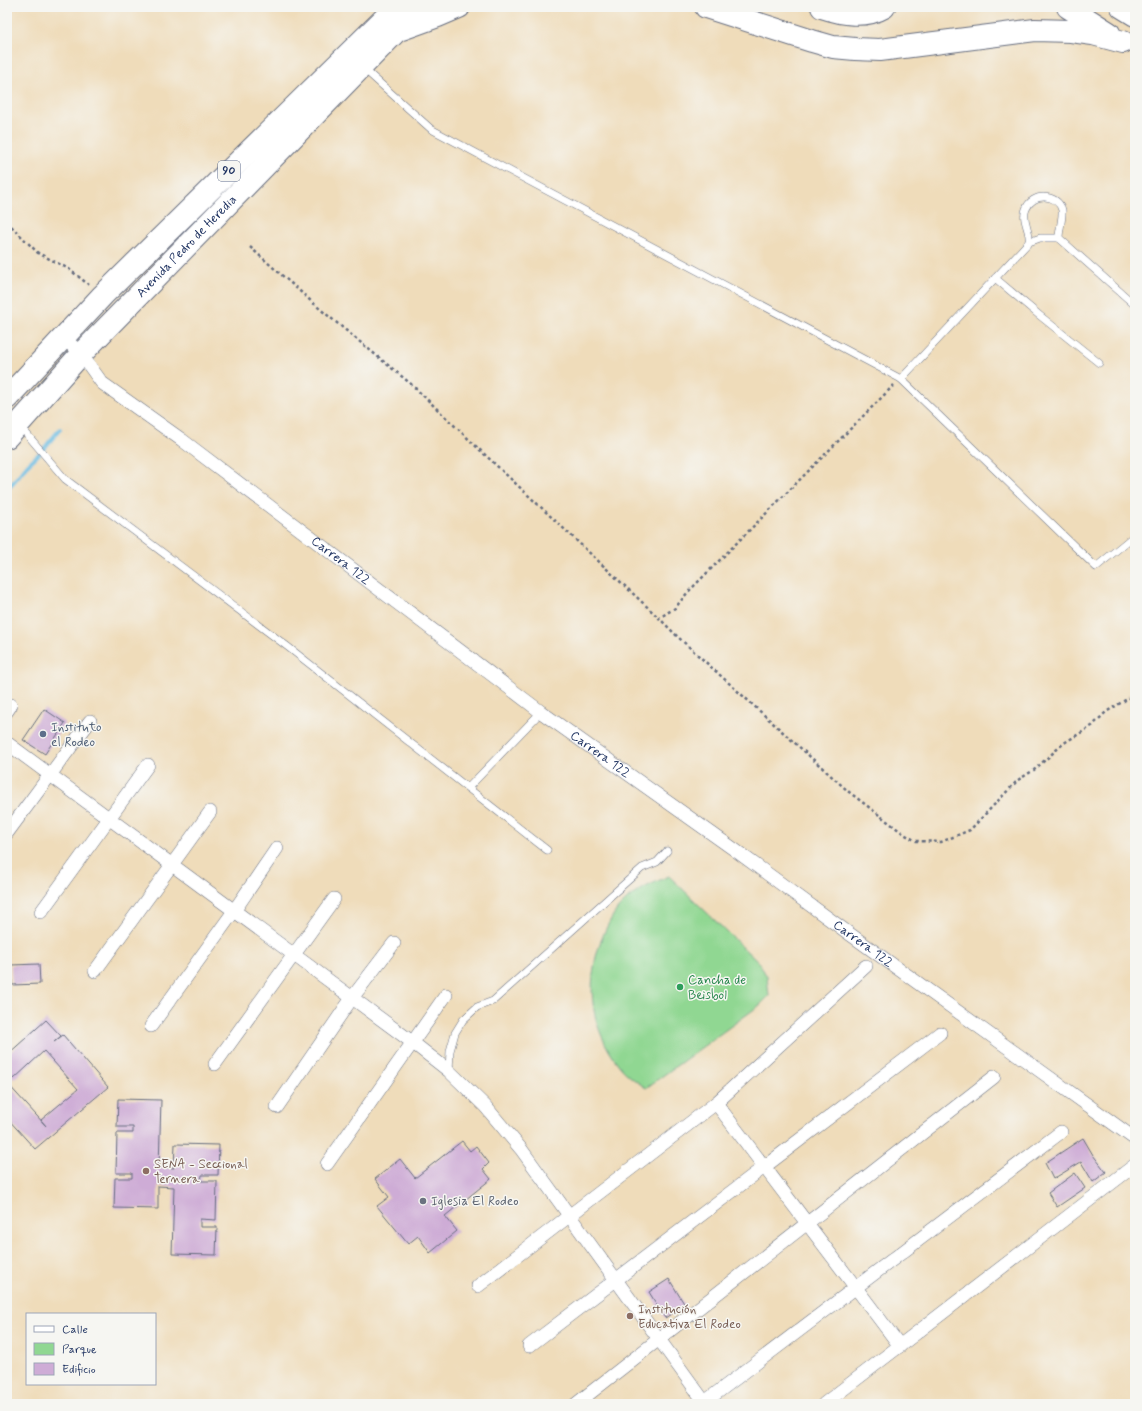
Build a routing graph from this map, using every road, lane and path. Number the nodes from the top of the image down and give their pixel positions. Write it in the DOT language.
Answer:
graph roads {
  1 [pos="396,7"];
  2 [pos="420,7"];
  3 [pos="459,7"];
  4 [pos="706,7"];
  5 [pos="822,7"];
  6 [pos="884,7"];
  7 [pos="1068,7"];
  8 [pos="1122,7"];
  9 [pos="1135,15"];
  10 [pos="398,30"];
  11 [pos="1129,46"];
  12 [pos="362,68"];
  13 [pos="7,222"];
  14 [pos="1059,238"];
  15 [pos="1029,242"];
  16 [pos="250,247"];
  17 [pos="995,278"];
  18 [pos="103,295"];
  19 [pos="1135,305"];
  20 [pos="63,338"];
  21 [pos="80,354"];
  22 [pos="1099,363"];
  23 [pos="901,379"];
  24 [pos="7,398"];
  25 [pos="13,430"];
  26 [pos="1135,535"];
  27 [pos="659,618"];
  28 [pos="1135,694"];
  29 [pos="541,712"];
  30 [pos="90,720"];
  31 [pos="7,743"];
  32 [pos="148,765"];
  33 [pos="50,775"];
  34 [pos="468,788"];
  35 [pos="210,812"];
  36 [pos="108,818"];
  37 [pos="7,834"];
  38 [pos="277,848"];
  39 [pos="547,850"];
  40 [pos="667,850"];
  41 [pos="171,864"];
  42 [pos="334,899"];
  43 [pos="234,911"];
  44 [pos="41,912"];
  45 [pos="394,943"];
  46 [pos="294,955"];
  47 [pos="866,966"];
  48 [pos="95,971"];
  49 [pos="446,995"];
  50 [pos="352,998"];
  51 [pos="151,1026"];
  52 [pos="940,1033"];
  53 [pos="412,1042"];
  54 [pos="215,1064"];
  55 [pos="449,1071"];
  56 [pos="994,1077"];
  57 [pos="716,1102"];
  58 [pos="277,1107"];
  59 [pos="1061,1132"];
  60 [pos="1135,1139"];
  61 [pos="327,1164"];
  62 [pos="1135,1165"];
  63 [pos="764,1167"];
  64 [pos="569,1215"];
  65 [pos="807,1223"];
  66 [pos="616,1280"];
  67 [pos="478,1286"];
  68 [pos="856,1287"];
  69 [pos="659,1339"];
  70 [pos="529,1346"];
  71 [pos="900,1346"];
  72 [pos="704,1403"];
  73 [pos="576,1404"];
  74 [pos="824,1404"];
  1 -- 18 [label="highway, Avenida Pedro de Heredia / 90"];
  2 -- 10 [label="highway, Avenida Pedro de Heredia / 90"];
  3 -- 10 [label="highway"];
  4 -- 11 [label="highway"];
  5 -- 6 [label="highway"];
  7 -- 11 [label="highway"];
  8 -- 9 [label="highway"];
  10 -- 12 [label="highway, Avenida Pedro de Heredia / 90"];
  12 -- 21 [label="highway, Avenida Pedro de Heredia / 90"];
  12 -- 23 [label="lane"];
  13 -- 18 [label="path"];
  14 -- 15 [label="lane"];
  14 -- 15 [label="lane"];
  14 -- 19 [label="lane"];
  15 -- 17 [label="lane"];
  16 -- 27 [label="path"];
  17 -- 22 [label="lane"];
  17 -- 23 [label="lane"];
  18 -- 20 [label="highway, Avenida Pedro de Heredia / 90"];
  20 -- 21 [label="street, Carrera 122"];
  20 -- 24 [label="highway, Avenida Pedro de Heredia / 90"];
  21 -- 25 [label="highway, Avenida Pedro de Heredia / 90"];
  21 -- 29 [label="street, Carrera 122"];
  23 -- 26 [label="lane"];
  23 -- 27 [label="path"];
  25 -- 34 [label="lane"];
  27 -- 28 [label="path"];
  29 -- 34 [label="lane"];
  29 -- 60 [label="street, Carrera 122"];
  30 -- 33 [label="street"];
  31 -- 33 [label="street"];
  32 -- 36 [label="street"];
  33 -- 36 [label="street"];
  33 -- 37 [label="street"];
  34 -- 39 [label="lane"];
  35 -- 41 [label="street"];
  36 -- 41 [label="street"];
  36 -- 44 [label="street"];
  38 -- 43 [label="street"];
  40 -- 55 [label="lane"];
  41 -- 43 [label="street"];
  41 -- 48 [label="street"];
  42 -- 46 [label="street"];
  43 -- 46 [label="street"];
  43 -- 51 [label="street"];
  45 -- 50 [label="street"];
  46 -- 50 [label="street"];
  46 -- 54 [label="street"];
  47 -- 57 [label="street"];
  49 -- 53 [label="street"];
  50 -- 53 [label="street"];
  50 -- 58 [label="street"];
  52 -- 63 [label="street"];
  53 -- 55 [label="street"];
  53 -- 61 [label="street"];
  55 -- 64 [label="street"];
  56 -- 65 [label="street"];
  57 -- 63 [label="street"];
  57 -- 64 [label="street"];
  59 -- 68 [label="street"];
  62 -- 71 [label="street"];
  63 -- 65 [label="street"];
  63 -- 66 [label="street"];
  64 -- 66 [label="street"];
  64 -- 67 [label="street"];
  65 -- 68 [label="street"];
  65 -- 69 [label="street"];
  66 -- 69 [label="street"];
  66 -- 70 [label="street"];
  68 -- 71 [label="street"];
  68 -- 72 [label="street"];
  69 -- 72 [label="street"];
  69 -- 73 [label="street"];
  71 -- 74 [label="street"];
}
